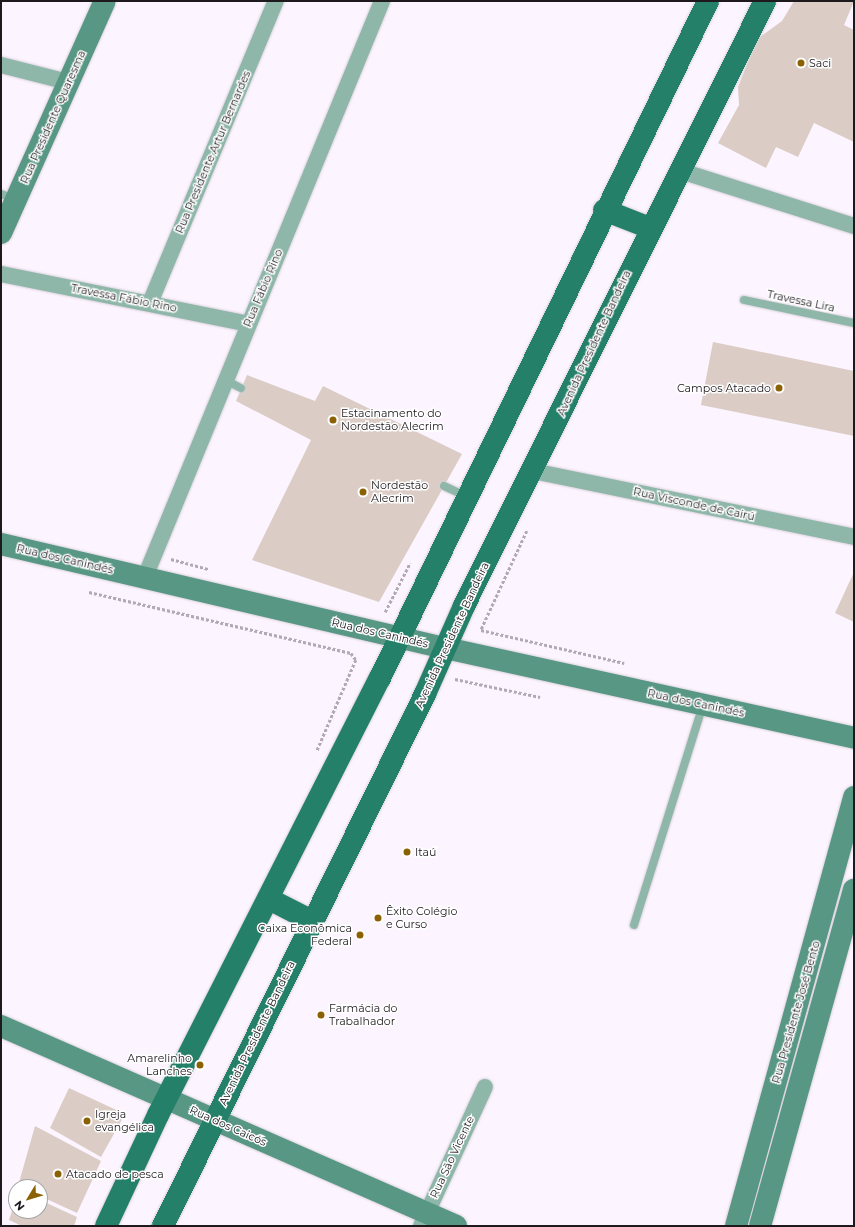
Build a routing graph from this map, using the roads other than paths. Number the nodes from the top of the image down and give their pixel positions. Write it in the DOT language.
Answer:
graph roads {
  1 [pos="105,1"];
  2 [pos="276,1"];
  3 [pos="382,1"];
  4 [pos="708,1"];
  5 [pos="765,1"];
  6 [pos="1,64"];
  7 [pos="68,82"];
  8 [pos="681,171"];
  9 [pos="9,197"];
  10 [pos="604,210"];
  11 [pos="854,226"];
  12 [pos="650,228"];
  13 [pos="1,233"];
  14 [pos="1,274"];
  15 [pos="744,300"];
  16 [pos="150,303"];
  17 [pos="854,323"];
  18 [pos="248,324"];
  19 [pos="225,380"];
  20 [pos="241,388"];
  21 [pos="533,471"];
  22 [pos="444,486"];
  23 [pos="465,496"];
  24 [pos="854,538"];
  25 [pos="1,544"];
  26 [pos="146,577"];
  27 [pos="399,637"];
  28 [pos="446,648"];
  29 [pos="704,704"];
  30 [pos="854,738"];
  31 [pos="854,798"];
  32 [pos="844,876"];
  33 [pos="854,890"];
  34 [pos="269,899"];
  35 [pos="312,921"];
  36 [pos="634,925"];
  37 [pos="794,1018"];
  38 [pos="816,1024"];
  39 [pos="1,1026"];
  40 [pos="485,1088"];
  41 [pos="167,1097"];
  42 [pos="215,1120"];
  43 [pos="753,1167"];
  44 [pos="775,1174"];
  45 [pos="424,1220"];
  46 [pos="106,1226"];
  47 [pos="163,1226"];
  48 [pos="456,1226"];
  49 [pos="736,1226"];
  50 [pos="760,1226"];
  1 -- 7 [label="street, Rua Presidente Quaresma"];
  2 -- 16 [label="street, Rua Presidente Artur Bernardes"];
  3 -- 18 [label="street, Rua Fábio Rino"];
  4 -- 10 [label="main road"];
  5 -- 8 [label="main road, Avenida Presidente Bandeira"];
  6 -- 7 [label="street"];
  7 -- 9 [label="street, Rua Presidente Quaresma"];
  8 -- 11 [label="street"];
  8 -- 12 [label="main road, Avenida Presidente Bandeira"];
  9 -- 13 [label="street, Rua Presidente Quaresma"];
  10 -- 12 [label="main road"];
  10 -- 23 [label="main road"];
  12 -- 21 [label="main road, Avenida Presidente Bandeira"];
  14 -- 16 [label="street, Travessa Fábio Rino"];
  15 -- 17 [label="lane, Travessa Lira"];
  16 -- 18 [label="street, Travessa Fábio Rino"];
  18 -- 19 [label="street, Rua Fábio Rino"];
  19 -- 20 [label="lane"];
  19 -- 26 [label="street, Rua Fábio Rino"];
  21 -- 24 [label="street, Rua Visconde de Cairú"];
  21 -- 28 [label="main road, Avenida Presidente Bandeira"];
  22 -- 23 [label="lane"];
  23 -- 27 [label="main road"];
  25 -- 26 [label="street, Rua dos Canindés"];
  26 -- 27 [label="street, Rua dos Canindés"];
  27 -- 28 [label="street, Rua dos Canindés"];
  27 -- 34 [label="main road"];
  28 -- 29 [label="street, Rua dos Canindés"];
  28 -- 35 [label="main road, Avenida Presidente Bandeira"];
  29 -- 30 [label="street, Rua dos Canindés"];
  29 -- 36 [label="lane"];
  31 -- 32 [label="street, Rua Presidente José Bento"];
  32 -- 37 [label="street, Rua Presidente José Bento"];
  33 -- 38 [label="street, Rua Presidente José Bento"];
  34 -- 35 [label="main road"];
  34 -- 41 [label="main road"];
  35 -- 42 [label="main road, Avenida Presidente Bandeira"];
  37 -- 38 [label="street"];
  37 -- 43 [label="street, Rua Presidente José Bento"];
  38 -- 44 [label="street, Rua Presidente José Bento"];
  39 -- 41 [label="street, Rua dos Caicós"];
  40 -- 45 [label="street, Rua São Vicente"];
  41 -- 42 [label="street, Rua dos Caicós"];
  41 -- 46 [label="main road"];
  42 -- 45 [label="street, Rua dos Caicós"];
  42 -- 47 [label="main road, Avenida Presidente Bandeira"];
  43 -- 44 [label="street"];
  43 -- 49 [label="street, Rua Presidente José Bento"];
  44 -- 50 [label="street, Rua Presidente José Bento"];
  45 -- 48 [label="street, Rua dos Caicós"];
}
